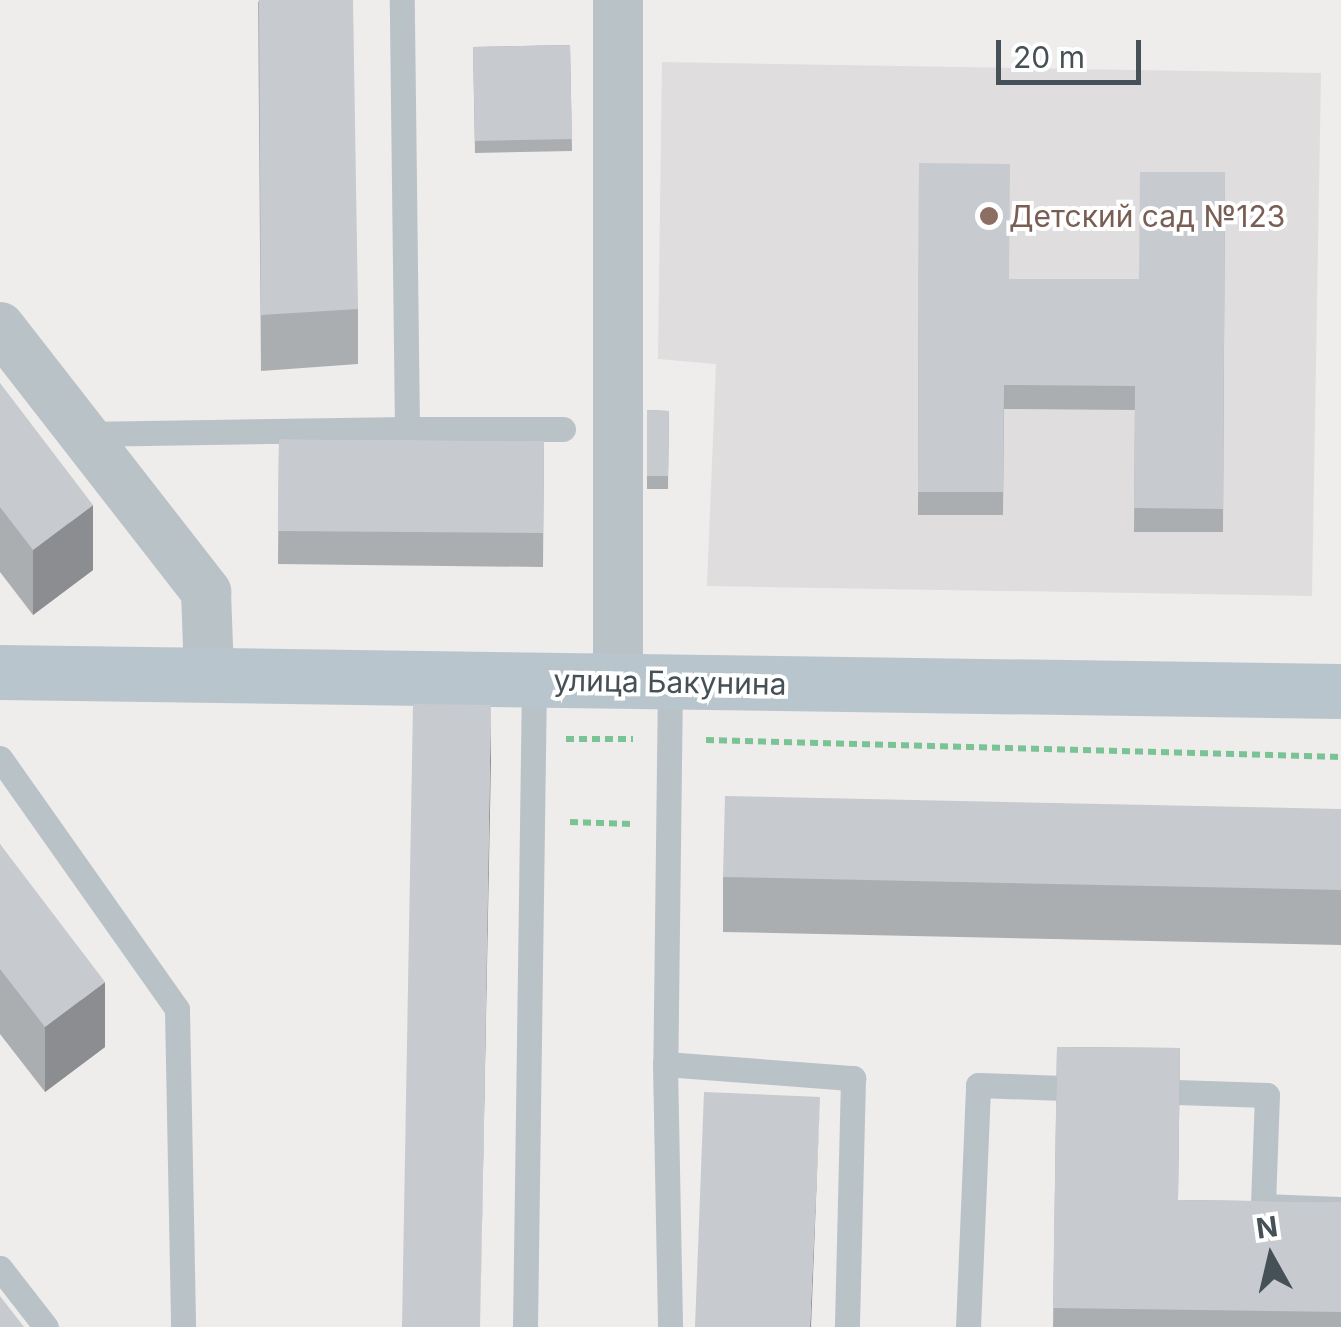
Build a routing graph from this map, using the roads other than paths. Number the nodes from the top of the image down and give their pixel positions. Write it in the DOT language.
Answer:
graph roads {
  1 [pos="402,0"];
  2 [pos="618,0"];
  3 [pos="0,327"];
  4 [pos="407,429"];
  5 [pos="562,429"];
  6 [pos="83,434"];
  7 [pos="0,672"];
  8 [pos="209,675"];
  9 [pos="534,680"];
  10 [pos="644,682"];
  11 [pos="1341,691"];
  12 [pos="0,758"];
  13 [pos="665,1064"];
  14 [pos="1341,1209"];
  15 [pos="0,1268"];
  16 [pos="46,1327"];
  17 [pos="182,1327"];
  18 [pos="525,1327"];
  19 [pos="670,1327"];
  20 [pos="847,1327"];
  21 [pos="968,1327"];
  1 -- 4 [label="lane"];
  2 -- 10 [label="street"];
  3 -- 6 [label="street"];
  4 -- 5 [label="lane"];
  4 -- 6 [label="lane"];
  6 -- 8 [label="street"];
  7 -- 8 [label="street, улица Бакунина"];
  8 -- 9 [label="street, улица Бакунина"];
  9 -- 10 [label="street, улица Бакунина"];
  9 -- 18 [label="lane"];
  10 -- 11 [label="street, улица Бакунина"];
  10 -- 13 [label="lane"];
  12 -- 17 [label="lane"];
  13 -- 19 [label="lane"];
  13 -- 20 [label="lane"];
  14 -- 21 [label="lane"];
  15 -- 16 [label="lane"];
}
